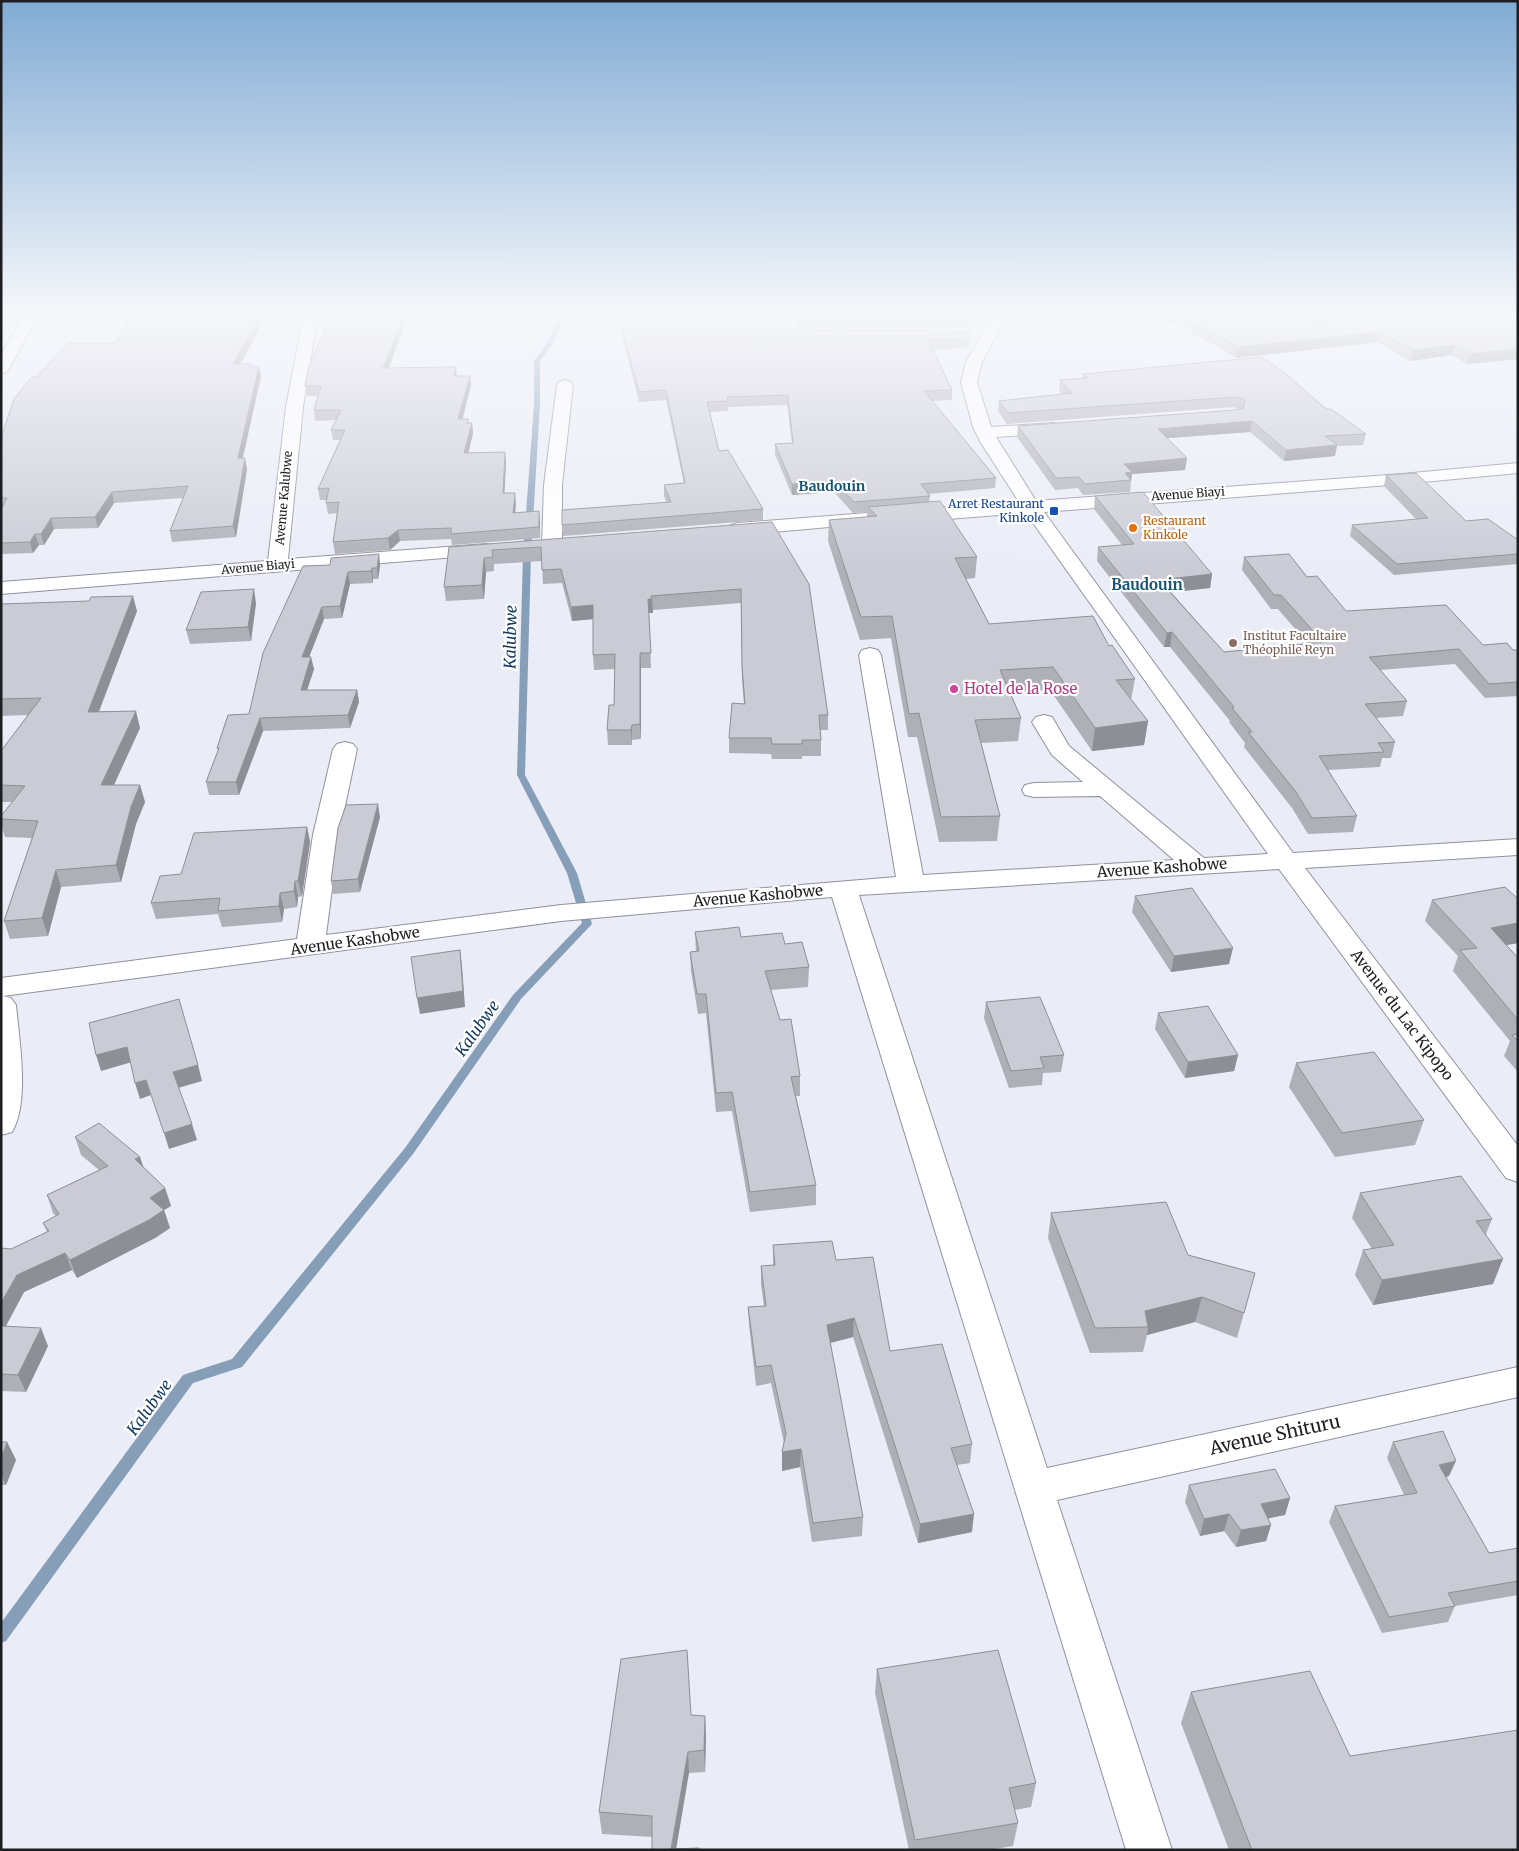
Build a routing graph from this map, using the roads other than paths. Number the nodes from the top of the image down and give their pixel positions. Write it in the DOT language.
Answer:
graph roads {
  1 [pos="295,399"];
  2 [pos="563,399"];
  3 [pos="974,399"];
  4 [pos="1074,426"];
  5 [pos="985,433"];
  6 [pos="1518,468"];
  7 [pos="1031,507"];
  8 [pos="720,530"];
  9 [pos="572,543"];
  10 [pos="505,549"];
  11 [pos="278,565"];
  12 [pos="1,588"];
  13 [pos="870,655"];
  14 [pos="1044,722"];
  15 [pos="346,749"];
  16 [pos="1107,789"];
  17 [pos="1034,790"];
  18 [pos="1518,846"];
  19 [pos="1286,860"];
  20 [pos="1197,866"];
  21 [pos="911,884"];
  22 [pos="843,888"];
  23 [pos="310,947"];
  24 [pos="1,987"];
  25 [pos="1,1005"];
  26 [pos="1,1124"];
  27 [pos="1518,1170"];
  28 [pos="1518,1382"];
  29 [pos="1033,1488"];
  30 [pos="1149,1850"];
  1 -- 11 [label="street, Avenue Kalubwe"];
  2 -- 9 [label="street"];
  3 -- 5 [label="street, Avenue du Lac Kipopo"];
  4 -- 5 [label="street"];
  5 -- 7 [label="street, Avenue du Lac Kipopo"];
  6 -- 7 [label="street, Avenue Biayi"];
  7 -- 8 [label="street, Avenue Biayi"];
  7 -- 19 [label="street, Avenue du Lac Kipopo"];
  10 -- 11 [label="street, Avenue Biayi"];
  11 -- 12 [label="street, Avenue Biayi"];
  13 -- 21 [label="street"];
  14 -- 16 [label="street"];
  15 -- 23 [label="street"];
  16 -- 17 [label="street"];
  16 -- 20 [label="street"];
  18 -- 19 [label="street, Avenue Kashobwe"];
  19 -- 20 [label="street, Avenue Kashobwe"];
  19 -- 27 [label="street, Avenue du Lac Kipopo"];
  20 -- 21 [label="street, Avenue Kashobwe"];
  21 -- 22 [label="street, Avenue Kashobwe"];
  22 -- 23 [label="street, Avenue Kashobwe"];
  22 -- 29 [label="street"];
  23 -- 24 [label="street, Avenue Kashobwe"];
  25 -- 26 [label="street"];
  28 -- 29 [label="street, Avenue Shituru"];
  29 -- 30 [label="street"];
}
